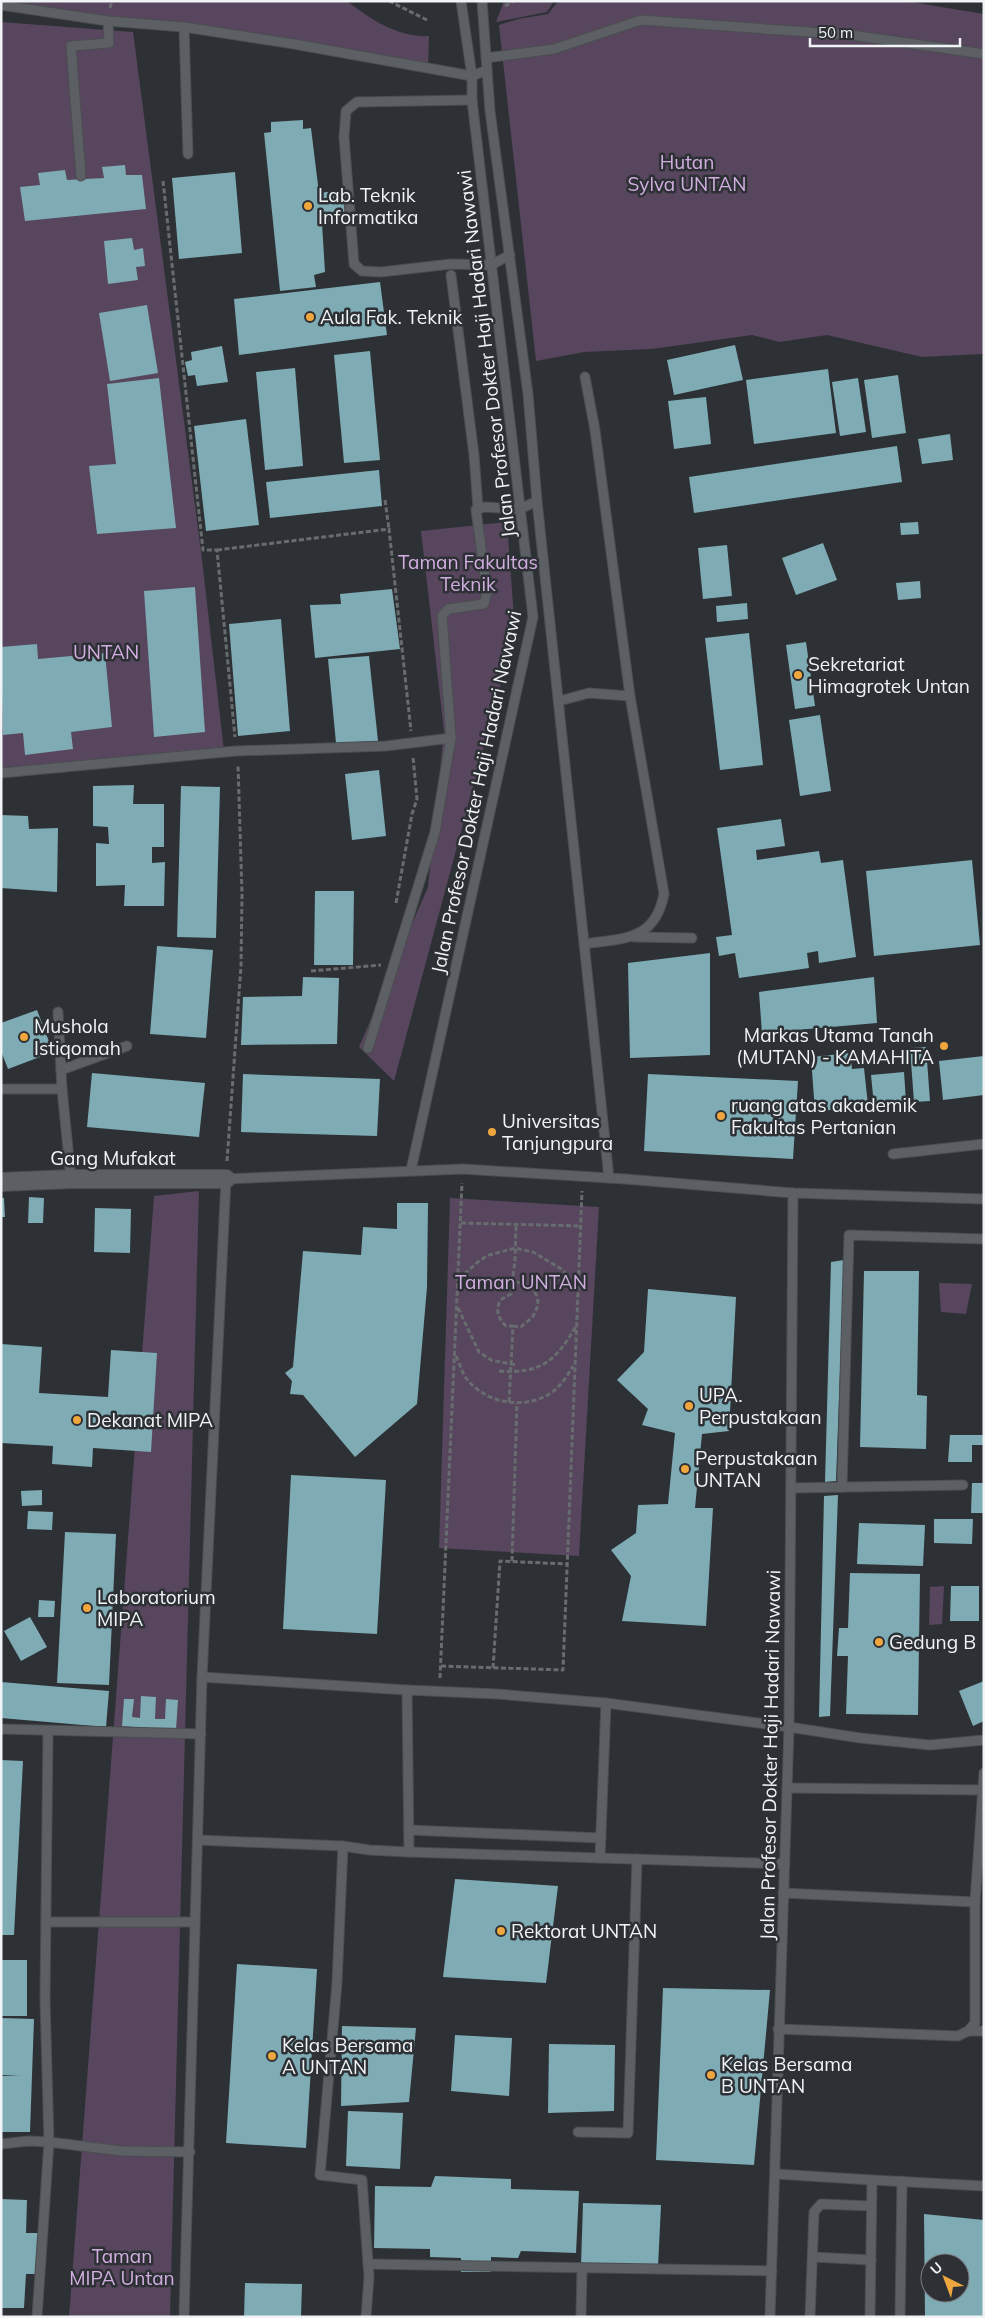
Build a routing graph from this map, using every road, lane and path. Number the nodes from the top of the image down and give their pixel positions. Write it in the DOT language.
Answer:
graph roads {
  1 [pos="389,1"];
  2 [pos="461,1"];
  3 [pos="482,1"];
  4 [pos="514,1"];
  5 [pos="1,5"];
  6 [pos="505,6"];
  7 [pos="427,20"];
  8 [pos="108,21"];
  9 [pos="184,27"];
  10 [pos="984,54"];
  11 [pos="486,58"];
  12 [pos="487,70"];
  13 [pos="472,76"];
  14 [pos="472,100"];
  15 [pos="188,154"];
  16 [pos="80,176"];
  17 [pos="163,181"];
  18 [pos="510,255"];
  19 [pos="491,265"];
  20 [pos="451,275"];
  21 [pos="586,377"];
  22 [pos="385,500"];
  23 [pos="537,501"];
  24 [pos="478,508"];
  25 [pos="520,509"];
  26 [pos="389,529"];
  27 [pos="217,550"];
  28 [pos="630,696"];
  29 [pos="559,702"];
  30 [pos="451,738"];
  31 [pos="412,742"];
  32 [pos="236,751"];
  33 [pos="1,773"];
  34 [pos="395,907"];
  35 [pos="634,937"];
  36 [pos="692,938"];
  37 [pos="584,944"];
  38 [pos="384,964"];
  39 [pos="311,971"];
  40 [pos="58,1012"];
  41 [pos="127,1046"];
  42 [pos="368,1048"];
  43 [pos="61,1070"];
  44 [pos="1,1089"];
  45 [pos="62,1090"];
  46 [pos="984,1144"];
  47 [pos="893,1154"];
  48 [pos="463,1169"];
  49 [pos="412,1170"];
  50 [pos="583,1177"];
  51 [pos="609,1178"];
  52 [pos="71,1179"];
  53 [pos="226,1179"];
  54 [pos="1,1182"];
  55 [pos="793,1193"];
  56 [pos="984,1200"];
  57 [pos="460,1223"];
  58 [pos="516,1224"];
  59 [pos="580,1226"];
  60 [pos="984,1239"];
  61 [pos="515,1248"];
  62 [pos="458,1280"];
  63 [pos="514,1280"];
  64 [pos="500,1282"];
  65 [pos="577,1291"];
  66 [pos="458,1307"];
  67 [pos="576,1325"];
  68 [pos="512,1326"];
  69 [pos="456,1356"];
  70 [pos="510,1364"];
  71 [pos="516,1365"];
  72 [pos="574,1365"];
  73 [pos="499,1371"];
  74 [pos="510,1371"];
  75 [pos="509,1402"];
  76 [pos="517,1403"];
  77 [pos="963,1486"];
  78 [pos="842,1487"];
  79 [pos="792,1488"];
  80 [pos="512,1561"];
  81 [pos="567,1564"];
  82 [pos="441,1666"];
  83 [pos="494,1668"];
  84 [pos="202,1677"];
  85 [pos="407,1690"];
  86 [pos="439,1692"];
  87 [pos="606,1703"];
  88 [pos="789,1727"];
  89 [pos="1,1729"];
  90 [pos="48,1730"];
  91 [pos="201,1734"];
  92 [pos="984,1740"];
  93 [pos="984,1773"];
  94 [pos="787,1788"];
  95 [pos="983,1790"];
  96 [pos="409,1830"];
  97 [pos="601,1838"];
  98 [pos="198,1840"];
  99 [pos="343,1846"];
  100 [pos="409,1852"];
  101 [pos="600,1858"];
  102 [pos="637,1859"];
  103 [pos="784,1864"];
  104 [pos="783,1893"];
  105 [pos="975,1902"];
  106 [pos="46,1922"];
  107 [pos="195,1922"];
  108 [pos="778,2029"];
  109 [pos="968,2031"];
  110 [pos="984,2032"];
  111 [pos="578,2132"];
  112 [pos="49,2142"];
  113 [pos="1,2144"];
  114 [pos="190,2152"];
  115 [pos="776,2174"];
  116 [pos="872,2180"];
  117 [pos="902,2181"];
  118 [pos="984,2186"];
  119 [pos="872,2206"];
  120 [pos="813,2257"];
  121 [pos="871,2260"];
  122 [pos="368,2264"];
  123 [pos="582,2268"];
  124 [pos="772,2271"];
  125 [pos="37,2317"];
  126 [pos="184,2317"];
  127 [pos="366,2317"];
  128 [pos="582,2317"];
  129 [pos="770,2317"];
  130 [pos="810,2317"];
  131 [pos="870,2317"];
  132 [pos="900,2317"];
  1 -- 7 [label="path"];
  2 -- 13 [label="lane, Jalan Profesor Dokter Haji Hadari Nawawi"];
  3 -- 11 [label="lane, Jalan Profesor Dokter Haji Hadari Nawawi"];
  4 -- 6 [label="path"];
  5 -- 8 [label="lane"];
  8 -- 9 [label="lane"];
  8 -- 16 [label="lane"];
  9 -- 13 [label="lane"];
  9 -- 15 [label="lane"];
  10 -- 11 [label="lane"];
  11 -- 12 [label="lane, Jalan Profesor Dokter Haji Hadari Nawawi"];
  12 -- 13 [label="lane"];
  12 -- 18 [label="lane, Jalan Profesor Dokter Haji Hadari Nawawi"];
  13 -- 14 [label="lane, Jalan Profesor Dokter Haji Hadari Nawawi"];
  14 -- 19 [label="lane, Jalan Profesor Dokter Haji Hadari Nawawi"];
  14 -- 19 [label="lane"];
  17 -- 27 [label="path"];
  18 -- 19 [label="lane"];
  18 -- 23 [label="lane, Jalan Profesor Dokter Haji Hadari Nawawi"];
  19 -- 25 [label="lane, Jalan Profesor Dokter Haji Hadari Nawawi"];
  20 -- 24 [label="lane"];
  21 -- 28 [label="lane"];
  22 -- 26 [label="path"];
  23 -- 25 [label="lane"];
  23 -- 29 [label="lane, Jalan Profesor Dokter Haji Hadari Nawawi"];
  24 -- 25 [label="lane"];
  24 -- 30 [label="lane"];
  25 -- 49 [label="lane, Jalan Profesor Dokter Haji Hadari Nawawi"];
  26 -- 27 [label="path"];
  26 -- 31 [label="path"];
  27 -- 32 [label="path"];
  28 -- 29 [label="lane"];
  28 -- 35 [label="lane"];
  29 -- 37 [label="lane, Jalan Profesor Dokter Haji Hadari Nawawi"];
  30 -- 31 [label="lane"];
  30 -- 42 [label="lane"];
  31 -- 32 [label="lane"];
  31 -- 34 [label="path"];
  32 -- 33 [label="lane"];
  32 -- 53 [label="path"];
  35 -- 36 [label="lane"];
  35 -- 37 [label="lane"];
  37 -- 51 [label="lane, Jalan Profesor Dokter Haji Hadari Nawawi"];
  38 -- 39 [label="path"];
  40 -- 43 [label="lane"];
  41 -- 43 [label="lane"];
  43 -- 45 [label="lane"];
  44 -- 45 [label="lane"];
  45 -- 52 [label="lane"];
  46 -- 47 [label="lane"];
  48 -- 49 [label="lane"];
  48 -- 50 [label="lane"];
  48 -- 57 [label="path"];
  49 -- 53 [label="lane"];
  50 -- 51 [label="lane"];
  50 -- 59 [label="path"];
  51 -- 55 [label="lane"];
  52 -- 53 [label="street, Gang Mufakat"];
  52 -- 54 [label="street, Gang Mufakat"];
  53 -- 84 [label="lane"];
  55 -- 56 [label="lane"];
  55 -- 79 [label="lane, Jalan Profesor Dokter Haji Hadari Nawawi"];
  57 -- 58 [label="path"];
  57 -- 62 [label="path"];
  58 -- 59 [label="path"];
  58 -- 61 [label="path"];
  59 -- 65 [label="path"];
  60 -- 78 [label="lane"];
  61 -- 62 [label="path"];
  61 -- 63 [label="path"];
  61 -- 65 [label="path"];
  62 -- 66 [label="path"];
  63 -- 64 [label="path"];
  63 -- 68 [label="path"];
  63 -- 68 [label="path"];
  65 -- 67 [label="path"];
  66 -- 69 [label="path"];
  66 -- 70 [label="path"];
  67 -- 72 [label="path"];
  67 -- 74 [label="path"];
  68 -- 70 [label="path"];
  69 -- 75 [label="path"];
  69 -- 82 [label="path"];
  70 -- 71 [label="path"];
  70 -- 74 [label="path"];
  72 -- 76 [label="path"];
  72 -- 81 [label="path"];
  73 -- 74 [label="path"];
  74 -- 75 [label="path"];
  75 -- 76 [label="path"];
  76 -- 80 [label="path"];
  77 -- 78 [label="lane"];
  78 -- 79 [label="lane"];
  79 -- 88 [label="lane, Jalan Profesor Dokter Haji Hadari Nawawi"];
  80 -- 81 [label="path"];
  80 -- 83 [label="path"];
  81 -- 83 [label="path"];
  82 -- 83 [label="path"];
  82 -- 86 [label="path"];
  84 -- 85 [label="lane"];
  84 -- 91 [label="lane"];
  85 -- 86 [label="lane"];
  85 -- 96 [label="lane"];
  86 -- 87 [label="lane"];
  87 -- 88 [label="lane"];
  87 -- 97 [label="lane"];
  88 -- 92 [label="lane"];
  88 -- 94 [label="lane, Jalan Profesor Dokter Haji Hadari Nawawi"];
  89 -- 90 [label="lane"];
  90 -- 91 [label="lane"];
  90 -- 106 [label="lane"];
  91 -- 98 [label="lane"];
  93 -- 95 [label="lane"];
  94 -- 95 [label="lane"];
  94 -- 103 [label="lane, Jalan Profesor Dokter Haji Hadari Nawawi"];
  95 -- 105 [label="lane"];
  96 -- 97 [label="lane"];
  96 -- 100 [label="lane"];
  97 -- 101 [label="lane"];
  98 -- 99 [label="lane"];
  98 -- 107 [label="lane"];
  99 -- 100 [label="lane"];
  99 -- 122 [label="lane"];
  100 -- 101 [label="lane"];
  101 -- 102 [label="lane"];
  102 -- 103 [label="lane"];
  102 -- 111 [label="lane"];
  103 -- 104 [label="lane, Jalan Profesor Dokter Haji Hadari Nawawi"];
  104 -- 105 [label="lane"];
  104 -- 108 [label="lane, Jalan Profesor Dokter Haji Hadari Nawawi"];
  105 -- 109 [label="lane"];
  106 -- 107 [label="lane"];
  106 -- 112 [label="lane"];
  107 -- 114 [label="lane"];
  108 -- 109 [label="lane"];
  108 -- 115 [label="lane, Jalan Profesor Dokter Haji Hadari Nawawi"];
  109 -- 110 [label="lane"];
  112 -- 113 [label="lane"];
  112 -- 114 [label="lane"];
  112 -- 125 [label="lane"];
  114 -- 126 [label="lane"];
  115 -- 116 [label="lane"];
  115 -- 124 [label="lane, Jalan Profesor Dokter Haji Hadari Nawawi"];
  116 -- 117 [label="lane"];
  116 -- 119 [label="lane"];
  117 -- 118 [label="lane"];
  117 -- 132 [label="lane"];
  119 -- 120 [label="lane"];
  119 -- 121 [label="lane"];
  120 -- 121 [label="lane"];
  120 -- 130 [label="lane"];
  121 -- 131 [label="lane"];
  122 -- 123 [label="lane"];
  122 -- 127 [label="lane"];
  123 -- 124 [label="lane"];
  123 -- 128 [label="lane"];
  124 -- 129 [label="lane, Jalan Profesor Dokter Haji Hadari Nawawi"];
}
